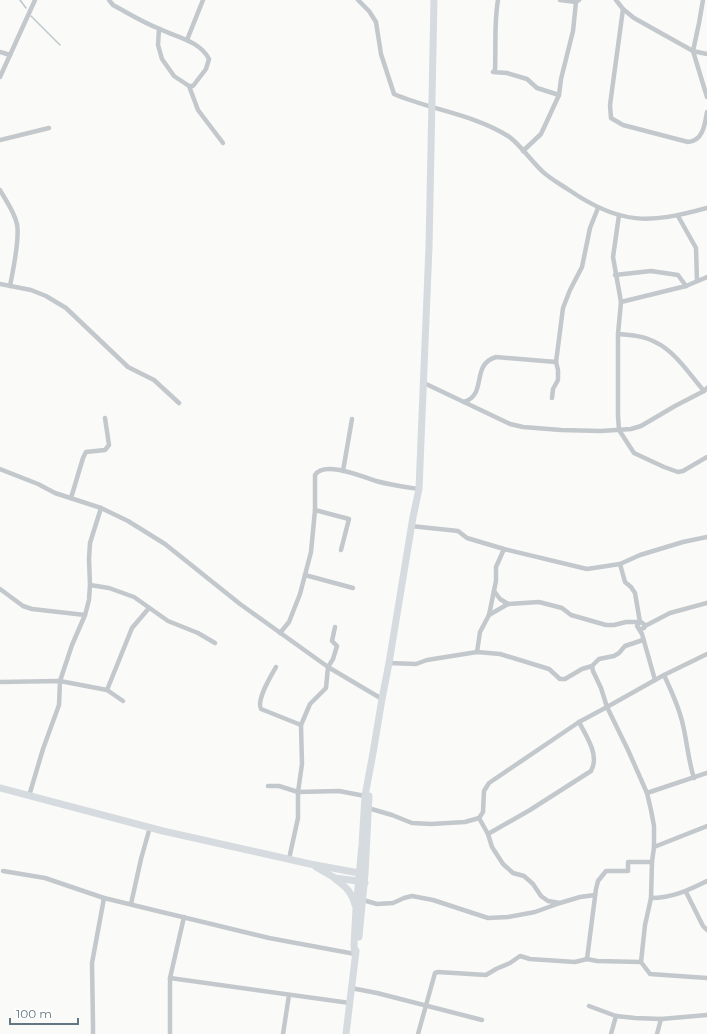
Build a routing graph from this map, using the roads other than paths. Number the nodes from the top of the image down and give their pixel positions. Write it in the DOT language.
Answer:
graph roads {
  1 [pos="35,0"];
  2 [pos="109,0"];
  3 [pos="203,0"];
  4 [pos="358,0"];
  5 [pos="434,0"];
  6 [pos="498,0"];
  7 [pos="560,0"];
  8 [pos="616,0"];
  9 [pos="703,0"];
  10 [pos="577,1"];
  11 [pos="622,9"];
  12 [pos="159,29"];
  13 [pos="188,40"];
  14 [pos="693,51"];
  15 [pos="0,52"];
  16 [pos="707,54"];
  17 [pos="10,55"];
  18 [pos="0,77"];
  19 [pos="189,86"];
  20 [pos="559,95"];
  21 [pos="707,97"];
  22 [pos="433,106"];
  23 [pos="707,112"];
  24 [pos="49,128"];
  25 [pos="0,140"];
  26 [pos="223,143"];
  27 [pos="523,151"];
  28 [pos="0,190"];
  29 [pos="598,208"];
  30 [pos="707,208"];
  31 [pos="619,215"];
  32 [pos="678,216"];
  33 [pos="615,275"];
  34 [pos="707,277"];
  35 [pos="697,281"];
  36 [pos="0,284"];
  37 [pos="10,286"];
  38 [pos="686,286"];
  39 [pos="621,302"];
  40 [pos="618,334"];
  41 [pos="556,362"];
  42 [pos="424,383"];
  43 [pos="705,389"];
  44 [pos="552,398"];
  45 [pos="464,402"];
  46 [pos="179,403"];
  47 [pos="105,418"];
  48 [pos="352,419"];
  49 [pos="619,430"];
  50 [pos="707,457"];
  51 [pos="0,469"];
  52 [pos="344,471"];
  53 [pos="419,489"];
  54 [pos="71,498"];
  55 [pos="101,508"];
  56 [pos="315,510"];
  57 [pos="411,526"];
  58 [pos="707,537"];
  59 [pos="504,549"];
  60 [pos="341,550"];
  61 [pos="620,564"];
  62 [pos="304,575"];
  63 [pos="90,586"];
  64 [pos="353,588"];
  65 [pos="0,589"];
  66 [pos="494,591"];
  67 [pos="707,603"];
  68 [pos="508,604"];
  69 [pos="149,608"];
  70 [pos="85,615"];
  71 [pos="489,616"];
  72 [pos="641,625"];
  73 [pos="335,627"];
  74 [pos="280,633"];
  75 [pos="643,640"];
  76 [pos="215,643"];
  77 [pos="477,652"];
  78 [pos="707,655"];
  79 [pos="390,663"];
  80 [pos="592,666"];
  81 [pos="276,667"];
  82 [pos="328,667"];
  83 [pos="664,675"];
  84 [pos="655,680"];
  85 [pos="60,681"];
  86 [pos="0,682"];
  87 [pos="107,690"];
  88 [pos="382,699"];
  89 [pos="123,701"];
  90 [pos="607,707"];
  91 [pos="579,722"];
  92 [pos="301,725"];
  93 [pos="707,773"];
  94 [pos="369,774"];
  95 [pos="694,778"];
  96 [pos="268,786"];
  97 [pos="0,788"];
  98 [pos="298,792"];
  99 [pos="647,793"];
  100 [pos="29,796"];
  101 [pos="364,796"];
  102 [pos="368,808"];
  103 [pos="479,818"];
  104 [pos="707,826"];
  105 [pos="150,827"];
  106 [pos="488,834"];
  107 [pos="362,845"];
  108 [pos="654,847"];
  109 [pos="289,859"];
  110 [pos="652,862"];
  111 [pos="310,864"];
  112 [pos="346,870"];
  113 [pos="3,871"];
  114 [pos="335,878"];
  115 [pos="362,878"];
  116 [pos="707,881"];
  117 [pos="686,892"];
  118 [pos="595,895"];
  119 [pos="104,898"];
  120 [pos="651,898"];
  121 [pos="363,900"];
  122 [pos="560,903"];
  123 [pos="131,904"];
  124 [pos="356,909"];
  125 [pos="184,917"];
  126 [pos="707,930"];
  127 [pos="355,954"];
  128 [pos="587,959"];
  129 [pos="641,962"];
  130 [pos="170,978"];
  131 [pos="707,978"];
  132 [pos="351,988"];
  133 [pos="289,995"];
  134 [pos="350,1003"];
  135 [pos="424,1006"];
  136 [pos="588,1006"];
  137 [pos="707,1015"];
  138 [pos="616,1016"];
  139 [pos="661,1019"];
  140 [pos="482,1020"];
  141 [pos="93,1034"];
  142 [pos="170,1034"];
  143 [pos="283,1034"];
  144 [pos="346,1034"];
  145 [pos="418,1034"];
  146 [pos="610,1034"];
  147 [pos="657,1034"];
  1 -- 17 [label="street"];
  2 -- 12 [label="street"];
  3 -- 13 [label="street"];
  4 -- 22 [label="street"];
  5 -- 22 [label="main road"];
  6 -- 20 [label="street"];
  7 -- 10 [label="street"];
  8 -- 11 [label="street"];
  9 -- 14 [label="street"];
  10 -- 20 [label="street"];
  11 -- 14 [label="street"];
  11 -- 23 [label="street"];
  12 -- 13 [label="street"];
  12 -- 19 [label="street"];
  13 -- 19 [label="street"];
  14 -- 16 [label="street"];
  14 -- 21 [label="street"];
  15 -- 17 [label="street"];
  17 -- 18 [label="street"];
  19 -- 26 [label="street"];
  20 -- 27 [label="street"];
  22 -- 27 [label="street"];
  22 -- 42 [label="main road"];
  24 -- 25 [label="street"];
  27 -- 29 [label="street"];
  28 -- 37 [label="street"];
  29 -- 31 [label="street"];
  29 -- 41 [label="street"];
  30 -- 32 [label="street"];
  31 -- 32 [label="street"];
  31 -- 33 [label="street"];
  32 -- 35 [label="street"];
  33 -- 38 [label="street"];
  33 -- 39 [label="street"];
  34 -- 35 [label="street"];
  35 -- 38 [label="street"];
  36 -- 37 [label="street"];
  37 -- 46 [label="street"];
  38 -- 39 [label="street"];
  39 -- 40 [label="street"];
  40 -- 43 [label="street"];
  40 -- 49 [label="street"];
  41 -- 44 [label="street"];
  41 -- 45 [label="street"];
  42 -- 45 [label="street"];
  42 -- 53 [label="main road"];
  43 -- 49 [label="street"];
  45 -- 49 [label="street"];
  47 -- 54 [label="street"];
  48 -- 52 [label="street"];
  49 -- 50 [label="street"];
  51 -- 54 [label="street"];
  52 -- 53 [label="street"];
  52 -- 56 [label="street"];
  53 -- 57 [label="main road"];
  54 -- 55 [label="street"];
  55 -- 63 [label="street"];
  55 -- 74 [label="street"];
  56 -- 60 [label="street"];
  56 -- 62 [label="street"];
  57 -- 59 [label="street"];
  57 -- 79 [label="main road"];
  58 -- 61 [label="street"];
  59 -- 61 [label="street"];
  59 -- 66 [label="street"];
  61 -- 72 [label="street"];
  62 -- 64 [label="street"];
  62 -- 74 [label="street"];
  63 -- 69 [label="street"];
  63 -- 70 [label="street"];
  65 -- 70 [label="street"];
  66 -- 68 [label="street"];
  66 -- 71 [label="street"];
  67 -- 72 [label="street"];
  68 -- 71 [label="street"];
  68 -- 72 [label="street"];
  69 -- 76 [label="street"];
  69 -- 87 [label="street"];
  70 -- 85 [label="street"];
  71 -- 77 [label="street"];
  72 -- 75 [label="street"];
  73 -- 82 [label="street"];
  74 -- 82 [label="street"];
  75 -- 80 [label="street"];
  75 -- 84 [label="street"];
  77 -- 79 [label="street"];
  77 -- 80 [label="street"];
  78 -- 83 [label="street"];
  79 -- 88 [label="main road"];
  80 -- 90 [label="street"];
  81 -- 92 [label="street"];
  82 -- 88 [label="street"];
  82 -- 92 [label="street"];
  83 -- 84 [label="street"];
  83 -- 95 [label="street"];
  84 -- 90 [label="street"];
  85 -- 86 [label="street"];
  85 -- 87 [label="street"];
  85 -- 100 [label="street"];
  87 -- 89 [label="street"];
  88 -- 94 [label="main road"];
  90 -- 91 [label="street"];
  90 -- 99 [label="street"];
  91 -- 103 [label="street"];
  91 -- 106 [label="street"];
  92 -- 98 [label="street"];
  93 -- 95 [label="street"];
  94 -- 101 [label="main road"];
  94 -- 102 [label="main road"];
  95 -- 99 [label="street"];
  96 -- 98 [label="street"];
  97 -- 100 [label="main road"];
  98 -- 101 [label="street"];
  98 -- 109 [label="street"];
  99 -- 108 [label="street"];
  100 -- 105 [label="main road"];
  101 -- 107 [label="main road"];
  102 -- 103 [label="street"];
  102 -- 115 [label="main road"];
  103 -- 106 [label="street"];
  104 -- 108 [label="street"];
  105 -- 109 [label="main road"];
  105 -- 123 [label="street"];
  106 -- 122 [label="street"];
  107 -- 112 [label="main road"];
  107 -- 115 [label="main road"];
  108 -- 110 [label="street"];
  109 -- 111 [label="main road"];
  110 -- 118 [label="street"];
  110 -- 120 [label="street"];
  111 -- 112 [label="main road"];
  111 -- 114 [label="main road"];
  112 -- 115 [label="main road"];
  113 -- 119 [label="street"];
  114 -- 115 [label="main road"];
  114 -- 124 [label="main road"];
  115 -- 121 [label="main road"];
  115 -- 124 [label="main road"];
  116 -- 117 [label="street"];
  117 -- 120 [label="street"];
  117 -- 126 [label="street"];
  118 -- 122 [label="street"];
  118 -- 128 [label="street"];
  119 -- 123 [label="street"];
  119 -- 141 [label="street"];
  120 -- 129 [label="street"];
  121 -- 122 [label="street"];
  121 -- 127 [label="main road"];
  123 -- 125 [label="street"];
  124 -- 127 [label="main road"];
  125 -- 127 [label="street"];
  125 -- 130 [label="street"];
  127 -- 132 [label="main road"];
  128 -- 129 [label="street"];
  128 -- 135 [label="street"];
  129 -- 131 [label="street"];
  130 -- 133 [label="street"];
  130 -- 142 [label="street"];
  132 -- 134 [label="main road"];
  132 -- 135 [label="street"];
  133 -- 134 [label="street"];
  133 -- 143 [label="street"];
  134 -- 144 [label="main road"];
  135 -- 140 [label="street"];
  135 -- 145 [label="street"];
  136 -- 138 [label="street"];
  137 -- 139 [label="street"];
  138 -- 139 [label="street"];
  138 -- 146 [label="street"];
  139 -- 147 [label="street"];
}
